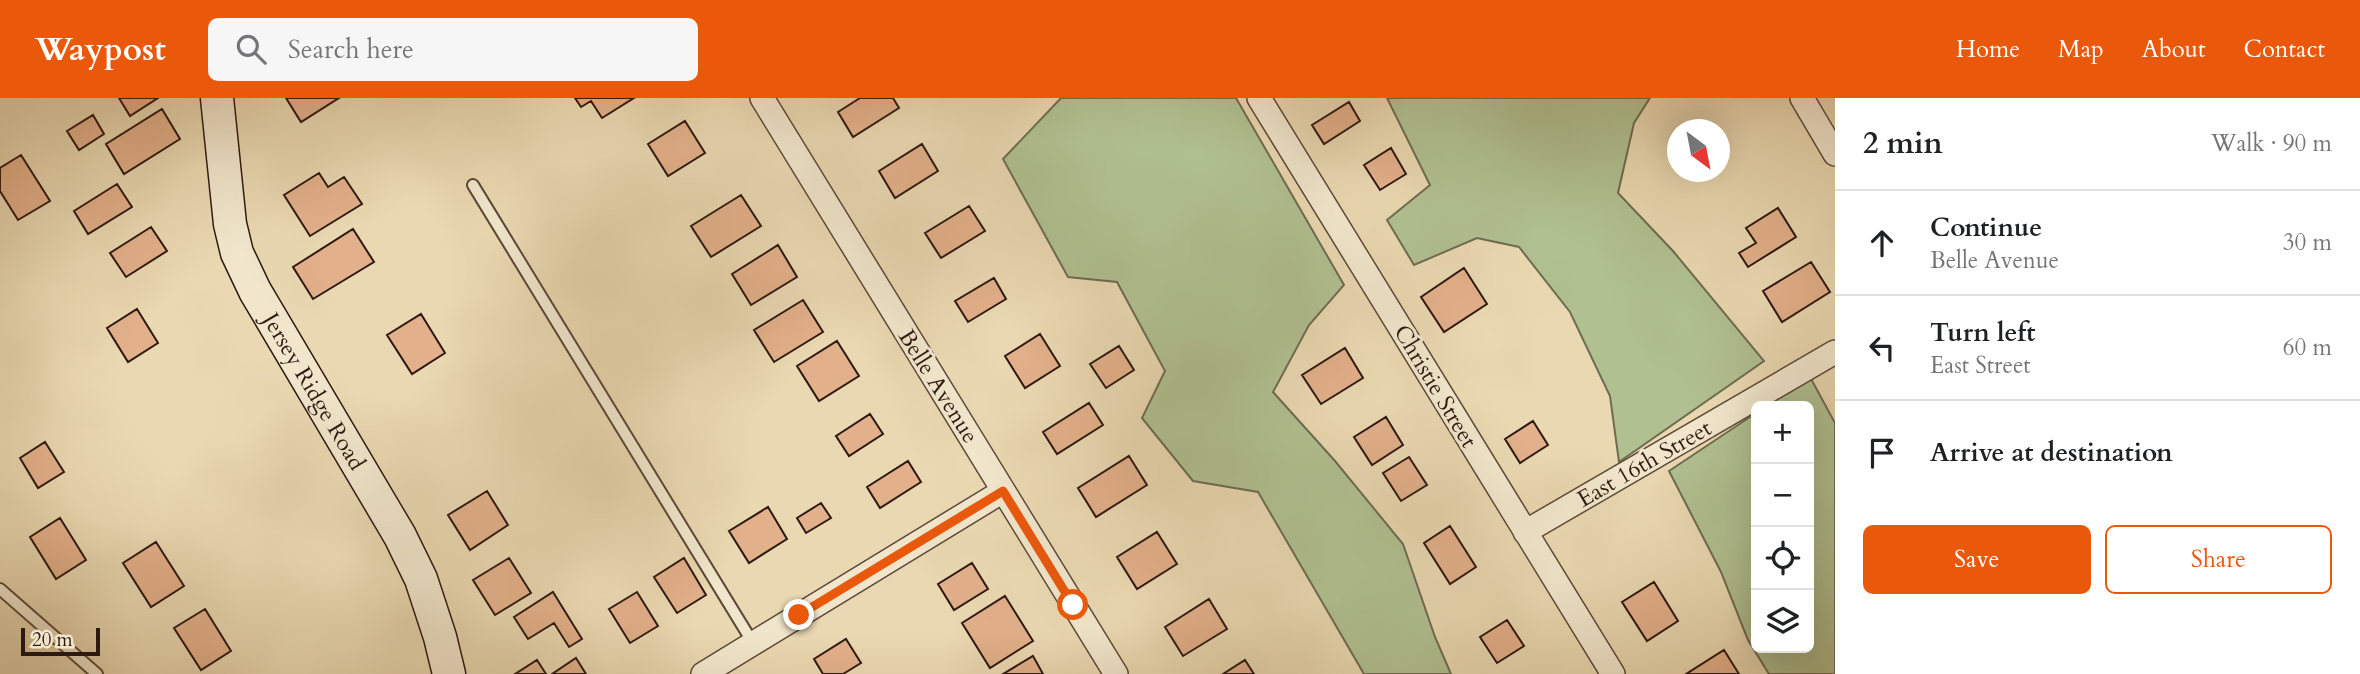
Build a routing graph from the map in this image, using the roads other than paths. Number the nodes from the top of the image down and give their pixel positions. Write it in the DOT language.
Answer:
graph roads {
  1 [pos="217,98"];
  2 [pos="762,98"];
  3 [pos="1259,98"];
  4 [pos="1802,98"];
  5 [pos="1835,154"];
  6 [pos="473,185"];
  7 [pos="1835,352"];
  8 [pos="1003,491"];
  9 [pos="1525,533"];
  10 [pos="0,589"];
  11 [pos="754,643"];
  12 [pos="97,674"];
  13 [pos="449,674"];
  14 [pos="703,674"];
  15 [pos="1115,674"];
  16 [pos="1613,674"];
  1 -- 13 [label="street, Jersey Ridge Road"];
  2 -- 8 [label="street, Belle Avenue"];
  3 -- 9 [label="street, Christie Street"];
  4 -- 5 [label="street"];
  6 -- 11 [label="lane"];
  7 -- 9 [label="street, East 16th Street"];
  8 -- 11 [label="street"];
  8 -- 15 [label="street, Belle Avenue"];
  9 -- 16 [label="street, Christie Street"];
  10 -- 12 [label="lane"];
  11 -- 14 [label="street"];
}
